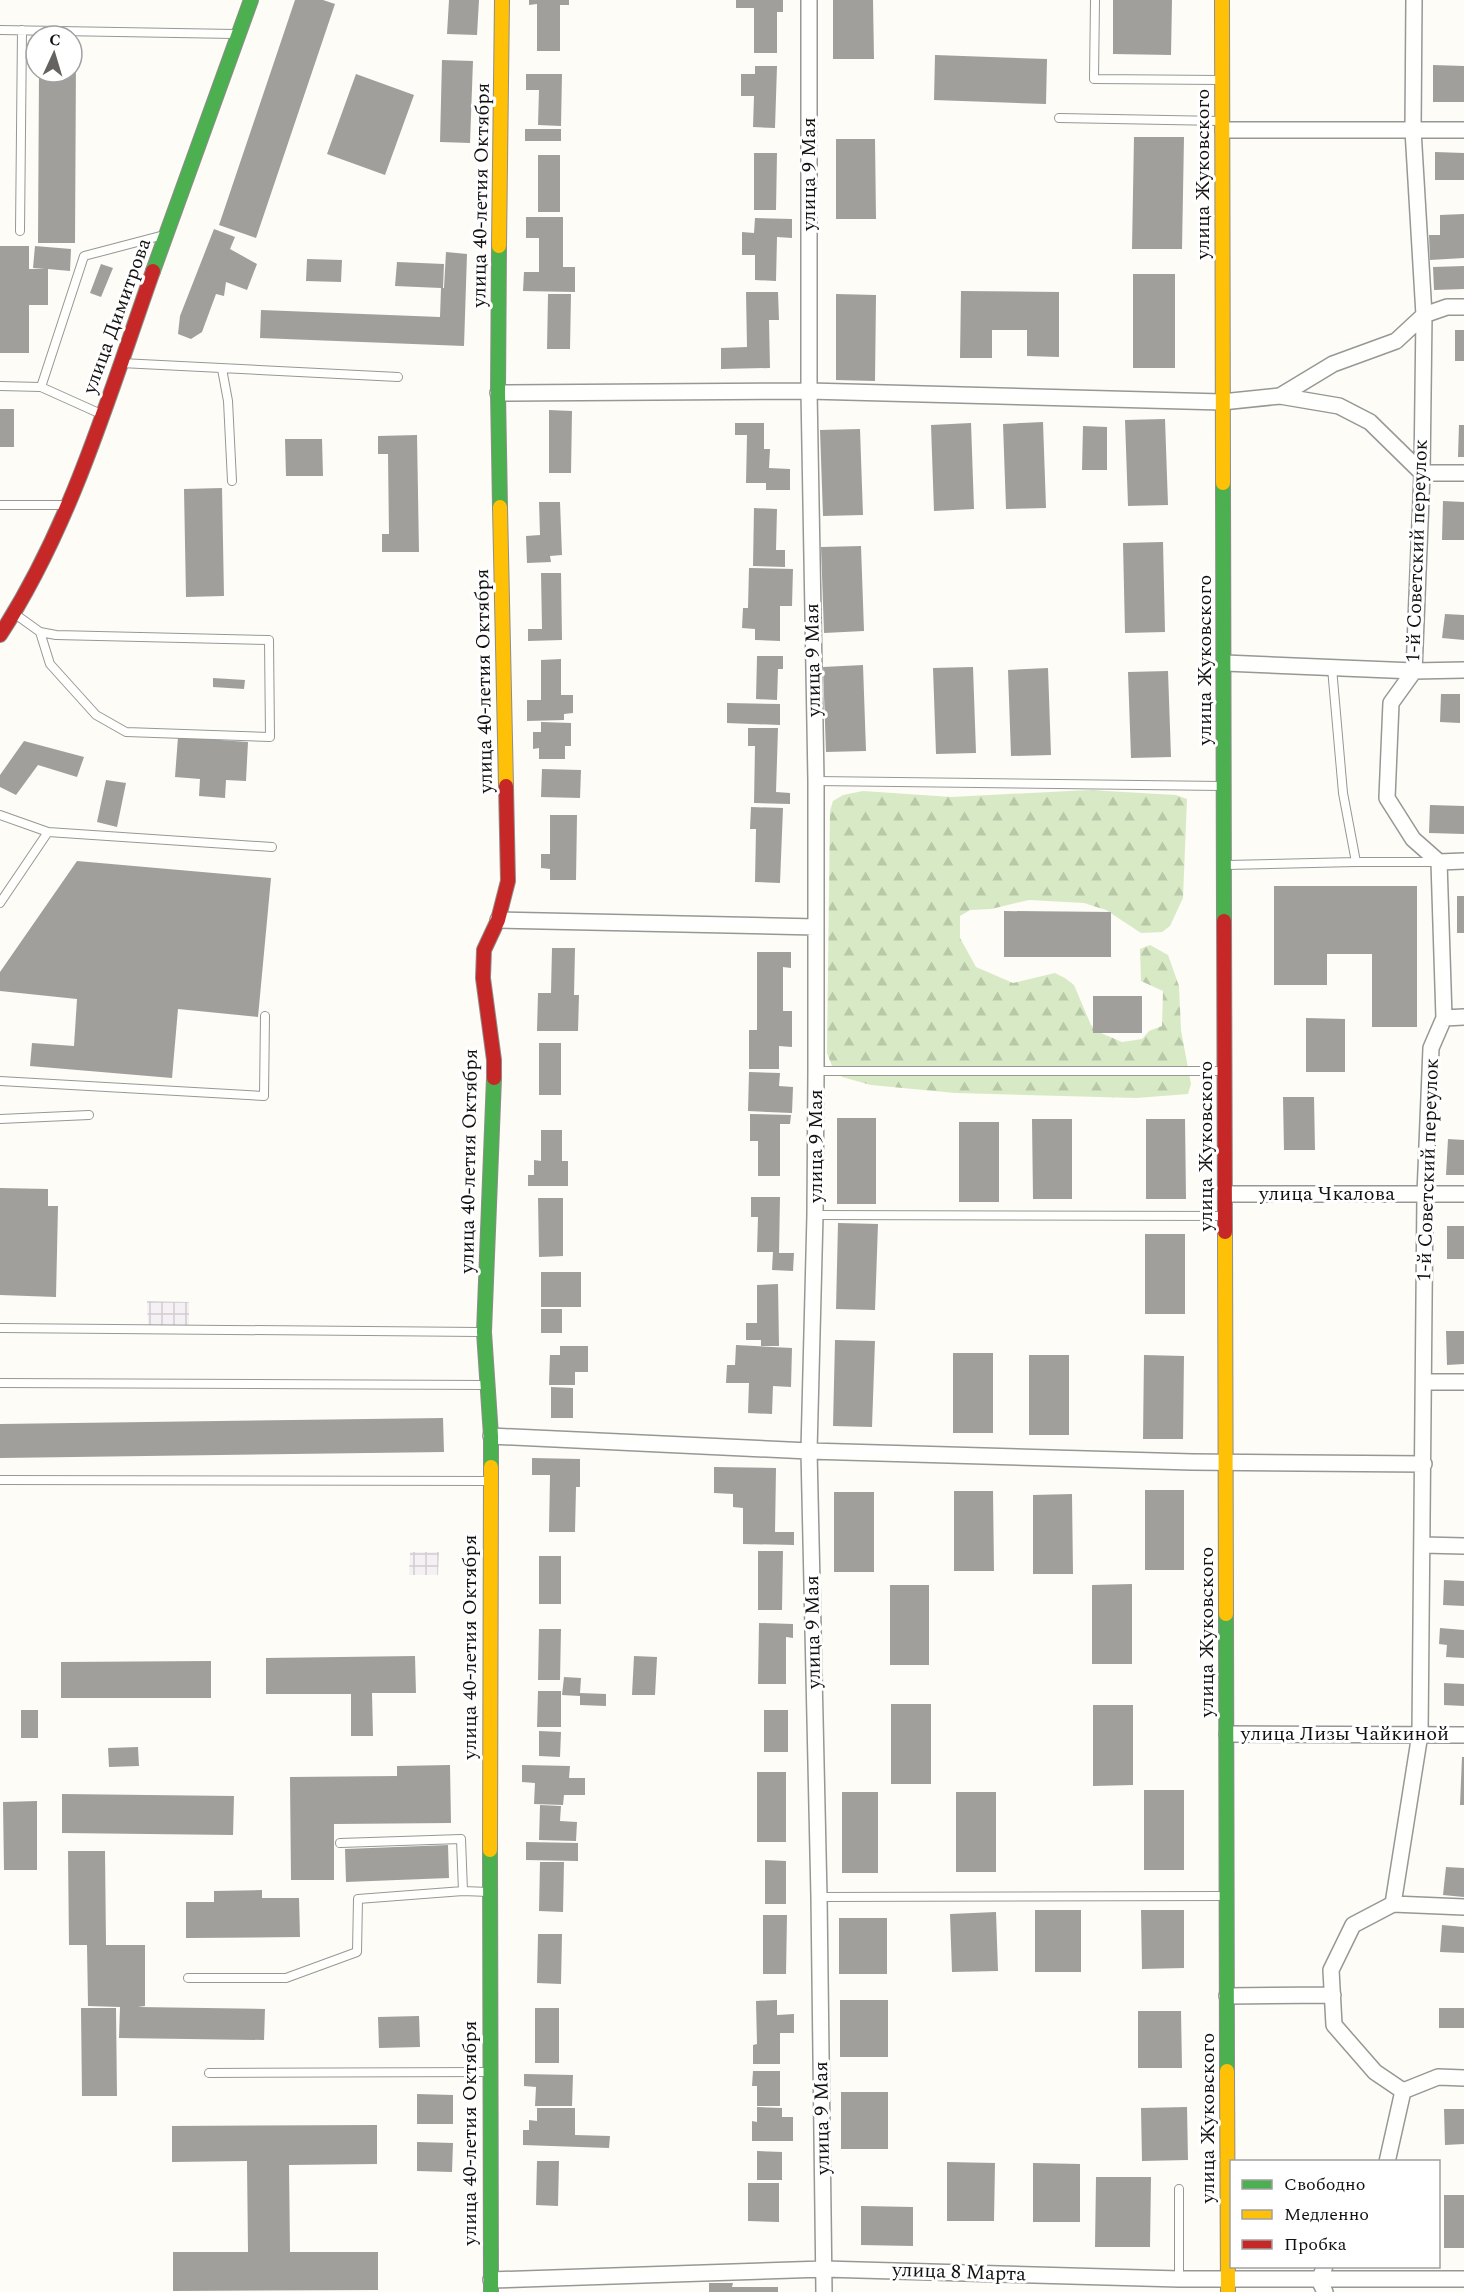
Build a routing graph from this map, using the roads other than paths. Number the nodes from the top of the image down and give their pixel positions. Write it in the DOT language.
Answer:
graph roads {
  1 [pos="251,0"];
  2 [pos="502,0"];
  3 [pos="809,0"];
  4 [pos="1095,0"];
  5 [pos="1222,0"];
  6 [pos="1414,0"];
  7 [pos="0,30"];
  8 [pos="22,30"];
  9 [pos="239,34"];
  10 [pos="1222,80"];
  11 [pos="1059,118"];
  12 [pos="1223,125"];
  13 [pos="1413,130"];
  14 [pos="1464,130"];
  15 [pos="20,231"];
  16 [pos="167,234"];
  17 [pos="1464,307"];
  18 [pos="1424,315"];
  19 [pos="121,363"];
  20 [pos="222,369"];
  21 [pos="398,377"];
  22 [pos="0,386"];
  23 [pos="41,387"];
  24 [pos="809,391"];
  25 [pos="498,393"];
  26 [pos="1280,396"];
  27 [pos="1222,402"];
  28 [pos="103,414"];
  29 [pos="1422,473"];
  30 [pos="1464,473"];
  31 [pos="232,481"];
  32 [pos="0,505"];
  33 [pos="69,505"];
  34 [pos="15,614"];
  35 [pos="40,633"];
  36 [pos="0,635"];
  37 [pos="1225,663"];
  38 [pos="1332,668"];
  39 [pos="1464,670"];
  40 [pos="1414,671"];
  41 [pos="816,781"];
  42 [pos="1224,786"];
  43 [pos="0,815"];
  44 [pos="48,832"];
  45 [pos="272,847"];
  46 [pos="1464,861"];
  47 [pos="1356,862"];
  48 [pos="1439,862"];
  49 [pos="1225,866"];
  50 [pos="0,903"];
  51 [pos="498,920"];
  52 [pos="816,927"];
  53 [pos="265,1016"];
  54 [pos="1464,1017"];
  55 [pos="1444,1018"];
  56 [pos="816,1071"];
  57 [pos="1225,1071"];
  58 [pos="0,1081"];
  59 [pos="88,1115"];
  60 [pos="0,1119"];
  61 [pos="1226,1194"];
  62 [pos="1425,1194"];
  63 [pos="1464,1194"];
  64 [pos="815,1215"];
  65 [pos="1226,1216"];
  66 [pos="0,1328"];
  67 [pos="484,1332"];
  68 [pos="1424,1382"];
  69 [pos="1464,1382"];
  70 [pos="0,1383"];
  71 [pos="488,1385"];
  72 [pos="491,1436"];
  73 [pos="809,1451"];
  74 [pos="1226,1462"];
  75 [pos="1424,1464"];
  76 [pos="0,1479"];
  77 [pos="489,1481"];
  78 [pos="1423,1545"];
  79 [pos="1464,1546"];
  80 [pos="1227,1734"];
  81 [pos="1420,1734"];
  82 [pos="1464,1735"];
  83 [pos="340,1843"];
  84 [pos="463,1891"];
  85 [pos="491,1892"];
  86 [pos="1227,1896"];
  87 [pos="819,1897"];
  88 [pos="1393,1904"];
  89 [pos="1464,1907"];
  90 [pos="188,1978"];
  91 [pos="1333,1995"];
  92 [pos="1227,1996"];
  93 [pos="489,2072"];
  94 [pos="210,2073"];
  95 [pos="1464,2078"];
  96 [pos="1403,2091"];
  97 [pos="1387,2160"];
  98 [pos="1179,2189"];
  99 [pos="824,2269"];
  100 [pos="1179,2279"];
  101 [pos="1323,2279"];
  102 [pos="1464,2279"];
  103 [pos="491,2286"];
  104 [pos="1228,2286"];
  105 [pos="824,2292"];
  1 -- 9 [label="street, улица Димитрова"];
  2 -- 25 [label="street, улица 40-летия Октября"];
  3 -- 24 [label="street, улица 9 Мая"];
  4 -- 10 [label="lane"];
  5 -- 10 [label="street, улица Жуковского"];
  6 -- 13 [label="street, 1-й Советский переулок"];
  7 -- 8 [label="lane"];
  8 -- 9 [label="lane"];
  8 -- 15 [label="lane"];
  9 -- 16 [label="street, улица Димитрова"];
  10 -- 12 [label="street, улица Жуковского"];
  11 -- 12 [label="lane"];
  12 -- 13 [label="street"];
  12 -- 27 [label="street, улица Жуковского"];
  13 -- 14 [label="street"];
  13 -- 18 [label="street, 1-й Советский переулок"];
  16 -- 19 [label="street, улица Димитрова"];
  16 -- 23 [label="lane"];
  17 -- 18 [label="street"];
  18 -- 26 [label="street"];
  18 -- 29 [label="street, 1-й Советский переулок"];
  19 -- 20 [label="lane"];
  19 -- 28 [label="street, улица Димитрова"];
  20 -- 21 [label="lane"];
  20 -- 31 [label="lane"];
  22 -- 23 [label="lane"];
  23 -- 28 [label="lane"];
  24 -- 25 [label="street"];
  24 -- 27 [label="street"];
  24 -- 41 [label="street, улица 9 Мая"];
  25 -- 51 [label="street, улица 40-летия Октября"];
  26 -- 27 [label="street"];
  26 -- 29 [label="street"];
  27 -- 37 [label="street, улица Жуковского"];
  28 -- 33 [label="street, улица Димитрова"];
  29 -- 30 [label="street"];
  29 -- 40 [label="street, 1-й Советский переулок"];
  32 -- 33 [label="lane"];
  33 -- 34 [label="street, улица Димитрова"];
  34 -- 35 [label="lane"];
  34 -- 36 [label="street, улица Димитрова"];
  35 -- 35 [label="lane"];
  37 -- 38 [label="street"];
  37 -- 42 [label="street, улица Жуковского"];
  38 -- 40 [label="street"];
  38 -- 47 [label="lane"];
  39 -- 40 [label="street"];
  40 -- 48 [label="street, 1-й Советский переулок"];
  41 -- 42 [label="lane"];
  41 -- 52 [label="street, улица 9 Мая"];
  42 -- 49 [label="street, улица Жуковского"];
  43 -- 44 [label="lane"];
  44 -- 45 [label="lane"];
  44 -- 50 [label="lane"];
  46 -- 48 [label="street"];
  47 -- 48 [label="lane"];
  47 -- 49 [label="lane"];
  48 -- 55 [label="street, 1-й Советский переулок"];
  49 -- 57 [label="street, улица Жуковского"];
  51 -- 52 [label="street"];
  51 -- 67 [label="street, улица 40-летия Октября"];
  52 -- 56 [label="street, улица 9 Мая"];
  53 -- 58 [label="lane"];
  54 -- 55 [label="street"];
  55 -- 62 [label="street, 1-й Советский переулок"];
  56 -- 57 [label="lane"];
  56 -- 64 [label="street, улица 9 Мая"];
  57 -- 61 [label="street, улица Жуковского"];
  59 -- 60 [label="lane"];
  61 -- 62 [label="street, улица Чкалова"];
  61 -- 65 [label="street, улица Жуковского"];
  62 -- 63 [label="street, улица Чкалова"];
  62 -- 68 [label="street, 1-й Советский переулок"];
  64 -- 65 [label="lane"];
  64 -- 73 [label="street, улица 9 Мая"];
  65 -- 74 [label="street, улица Жуковского"];
  66 -- 67 [label="lane"];
  67 -- 71 [label="street, улица 40-летия Октября"];
  68 -- 69 [label="street"];
  68 -- 75 [label="street, 1-й Советский переулок"];
  70 -- 71 [label="lane"];
  71 -- 72 [label="street, улица 40-летия Октября"];
  72 -- 73 [label="street"];
  72 -- 77 [label="street, улица 40-летия Октября"];
  73 -- 74 [label="street"];
  73 -- 87 [label="street, улица 9 Мая"];
  74 -- 75 [label="street"];
  74 -- 80 [label="street, улица Жуковского"];
  75 -- 78 [label="street, 1-й Советский переулок"];
  76 -- 77 [label="lane"];
  77 -- 85 [label="street, улица 40-летия Октября"];
  78 -- 79 [label="street"];
  78 -- 81 [label="street, 1-й Советский переулок"];
  80 -- 81 [label="street, улица Лизы Чайкиной"];
  80 -- 86 [label="street, улица Жуковского"];
  81 -- 82 [label="street, улица Лизы Чайкиной"];
  81 -- 88 [label="street, 1-й Советский переулок"];
  83 -- 84 [label="lane"];
  84 -- 85 [label="lane"];
  84 -- 90 [label="lane"];
  85 -- 93 [label="street, улица 40-летия Октября"];
  86 -- 87 [label="lane"];
  86 -- 92 [label="street, улица Жуковского"];
  87 -- 99 [label="street, улица 9 Мая"];
  88 -- 89 [label="street"];
  88 -- 91 [label="street"];
  91 -- 92 [label="street"];
  91 -- 96 [label="street"];
  92 -- 104 [label="street, улица Жуковского"];
  93 -- 94 [label="lane"];
  93 -- 103 [label="street, улица 40-летия Октября"];
  95 -- 96 [label="street"];
  96 -- 97 [label="street"];
  98 -- 100 [label="lane"];
  99 -- 100 [label="street, улица 8 Марта"];
  99 -- 103 [label="street, улица 8 Марта"];
  99 -- 105 [label="street, улица 9 Мая"];
  100 -- 104 [label="street, улица 8 Марта"];
  101 -- 102 [label="street, улица 8 Марта"];
  101 -- 104 [label="street, улица 8 Марта"];
}
